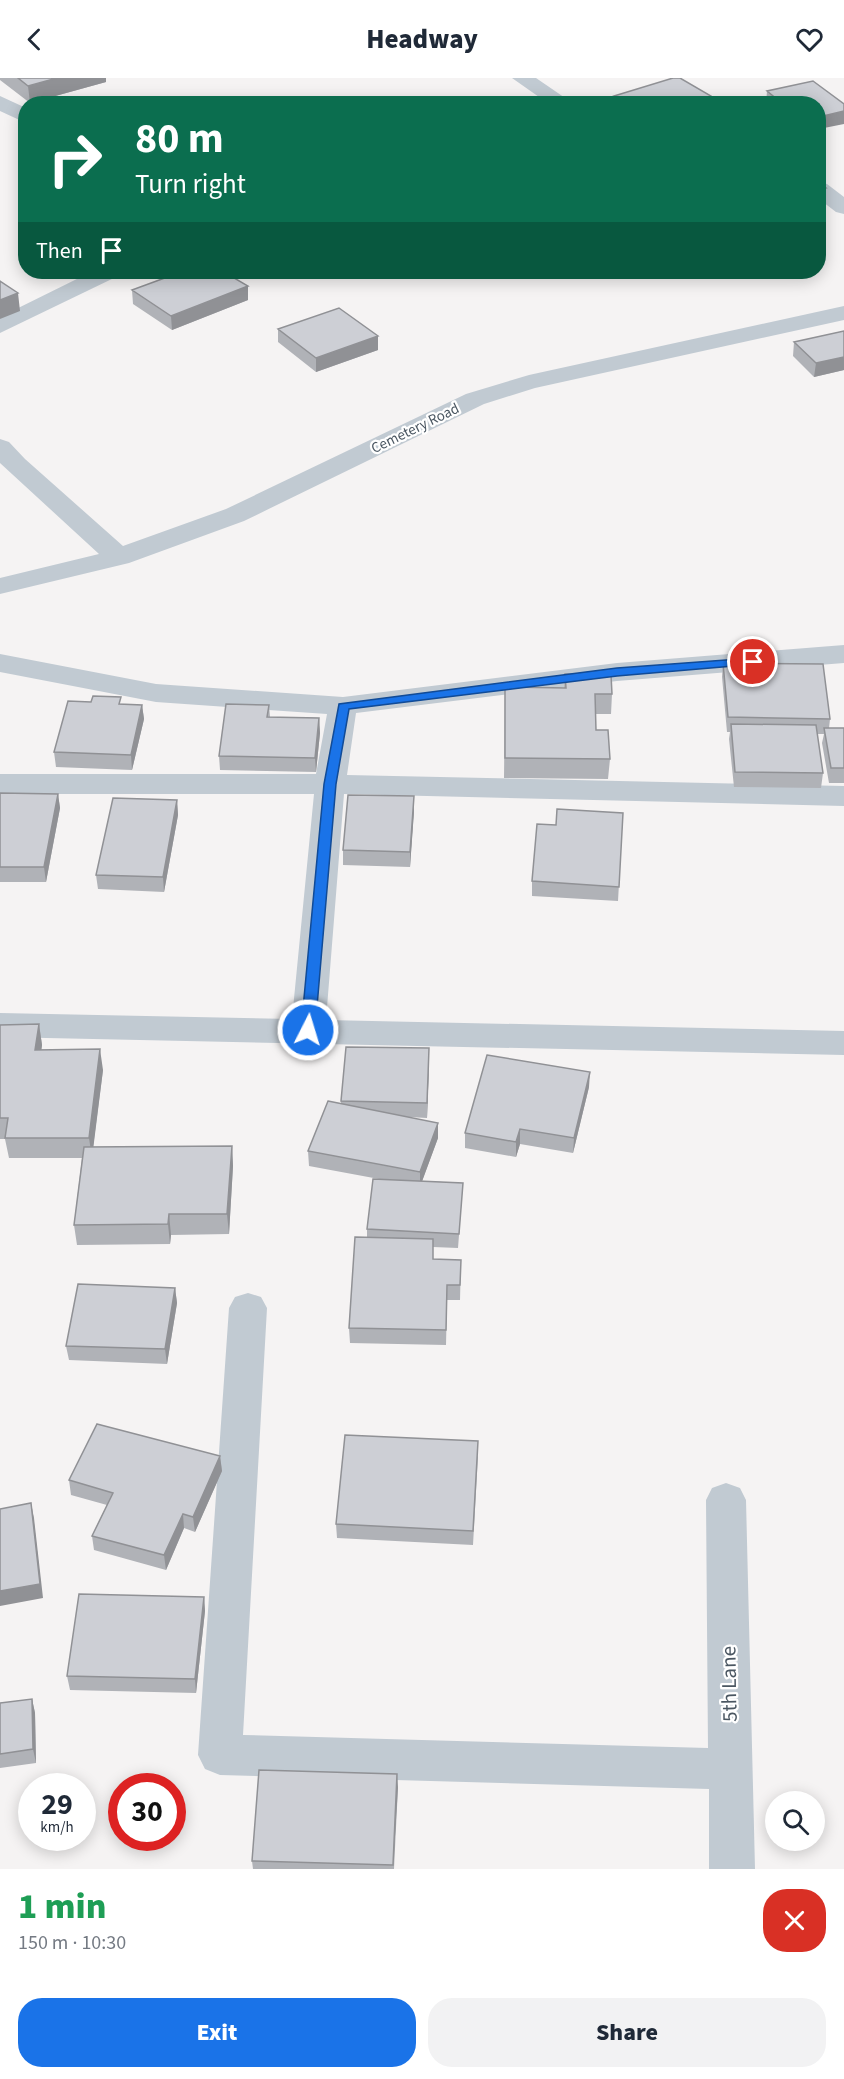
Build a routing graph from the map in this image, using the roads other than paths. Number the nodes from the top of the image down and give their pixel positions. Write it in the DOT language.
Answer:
graph roads {
  1 [pos="522,78"];
  2 [pos="551,96"];
  3 [pos="0,102"];
  4 [pos="18,112"];
  5 [pos="826,194"];
  6 [pos="844,207"];
  7 [pos="94,279"];
  8 [pos="844,314"];
  9 [pos="0,326"];
  10 [pos="0,447"];
  11 [pos="119,557"];
  12 [pos="0,586"];
  13 [pos="844,654"];
  14 [pos="0,663"];
  15 [pos="343,706"];
  16 [pos="0,784"];
  17 [pos="330,784"];
  18 [pos="844,796"];
  19 [pos="0,1025"];
  20 [pos="308,1030"];
  21 [pos="844,1043"];
  22 [pos="248,1308"];
  23 [pos="726,1500"];
  24 [pos="730,1769"];
  25 [pos="732,1869"];
  1 -- 2 [label="street"];
  3 -- 4 [label="street"];
  5 -- 6 [label="street"];
  7 -- 9 [label="street"];
  8 -- 11 [label="street, Cemetery Road"];
  10 -- 11 [label="street"];
  11 -- 12 [label="street, Cemetery Road"];
  13 -- 15 [label="street"];
  14 -- 15 [label="street"];
  15 -- 17 [label="street"];
  16 -- 17 [label="street"];
  17 -- 18 [label="street"];
  17 -- 20 [label="street"];
  19 -- 20 [label="street"];
  20 -- 21 [label="street"];
  22 -- 24 [label="street"];
  23 -- 24 [label="street, 5th Lane"];
  24 -- 25 [label="street, 5th Lane"];
}
